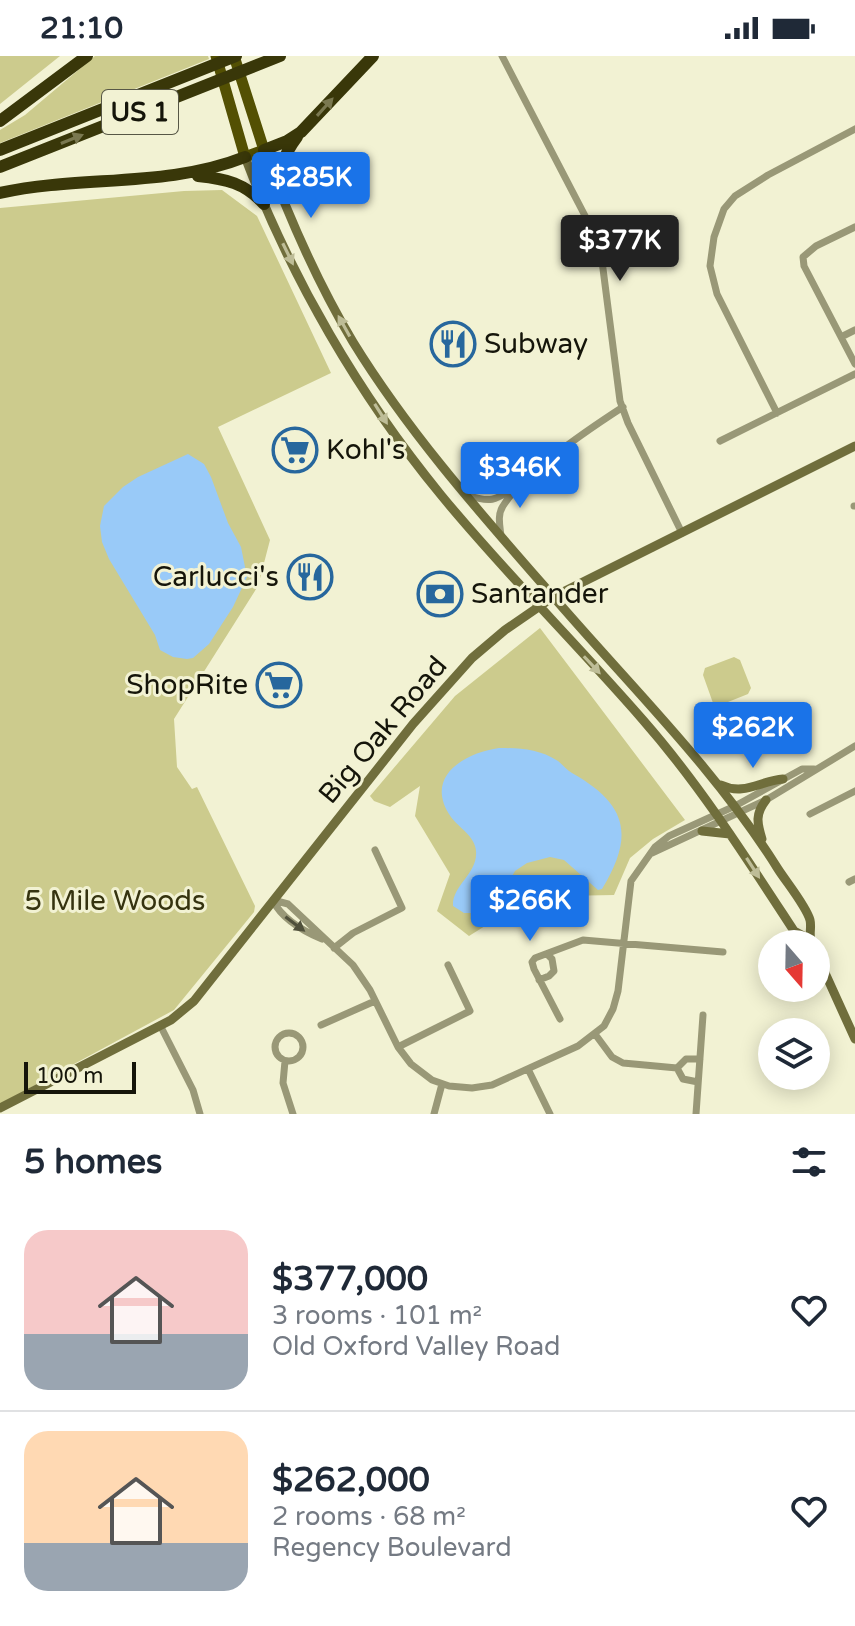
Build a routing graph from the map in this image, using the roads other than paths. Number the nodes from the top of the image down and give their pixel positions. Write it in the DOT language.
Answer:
graph roads {
  1 [pos="87,56"];
  2 [pos="216,56"];
  3 [pos="235,56"];
  4 [pos="280,56"];
  5 [pos="373,56"];
  6 [pos="502,56"];
  7 [pos="0,121"];
  8 [pos="855,129"];
  9 [pos="301,132"];
  10 [pos="0,150"];
  11 [pos="264,150"];
  12 [pos="245,157"];
  13 [pos="0,167"];
  14 [pos="183,175"];
  15 [pos="0,193"];
  16 [pos="282,196"];
  17 [pos="264,204"];
  18 [pos="855,227"];
  19 [pos="855,330"];
  20 [pos="841,337"];
  21 [pos="855,364"];
  22 [pos="855,374"];
  23 [pos="623,407"];
  24 [pos="777,413"];
  25 [pos="720,441"];
  26 [pos="855,446"];
  27 [pos="527,479"];
  28 [pos="467,495"];
  29 [pos="682,533"];
  30 [pos="501,536"];
  31 [pos="553,597"];
  32 [pos="539,607"];
  33 [pos="855,746"];
  34 [pos="814,769"];
  35 [pos="783,779"];
  36 [pos="718,783"];
  37 [pos="855,791"];
  38 [pos="766,800"];
  39 [pos="738,810"];
  40 [pos="810,814"];
  41 [pos="719,818"];
  42 [pos="702,831"];
  43 [pos="730,834"];
  44 [pos="375,850"];
  45 [pos="766,850"];
  46 [pos="650,854"];
  47 [pos="273,900"];
  48 [pos="793,930"];
  49 [pos="810,930"];
  50 [pos="623,942"];
  51 [pos="334,948"];
  52 [pos="723,952"];
  53 [pos="547,954"];
  54 [pos="448,965"];
  55 [pos="539,980"];
  56 [pos="830,984"];
  57 [pos="375,1001"];
  58 [pos="703,1015"];
  59 [pos="560,1019"];
  60 [pos="160,1025"];
  61 [pos="321,1025"];
  62 [pos="595,1034"];
  63 [pos="855,1039"];
  64 [pos="398,1047"];
  65 [pos="700,1059"];
  66 [pos="285,1061"];
  67 [pos="677,1068"];
  68 [pos="528,1069"];
  69 [pos="698,1082"];
  70 [pos="442,1084"];
  71 [pos="0,1108"];
  72 [pos="200,1114"];
  73 [pos="293,1114"];
  74 [pos="434,1114"];
  75 [pos="550,1114"];
  76 [pos="696,1114"];
  1 -- 7 [label="highway"];
  2 -- 12 [label="main road"];
  3 -- 10 [label="highway, US 1"];
  3 -- 11 [label="main road"];
  13 -- 4 [label="highway, US 1, one-way"];
  9 -- 5 [label="highway, one-way"];
  6 -- 23 [label="street"];
  8 -- 24 [label="street"];
  9 -- 11 [label="highway"];
  9 -- 16 [label="highway"];
  11 -- 12 [label="main road"];
  11 -- 16 [label="main road"];
  12 -- 14 [label="highway"];
  12 -- 17 [label="main road"];
  14 -- 15 [label="highway"];
  14 -- 17 [label="highway"];
  28 -- 16 [label="main road, one-way"];
  17 -- 32 [label="main road, one-way"];
  18 -- 20 [label="street"];
  19 -- 20 [label="street"];
  20 -- 21 [label="street"];
  22 -- 24 [label="street"];
  23 -- 27 [label="street"];
  23 -- 29 [label="street"];
  24 -- 25 [label="street"];
  26 -- 29 [label="main road, Big Oak Road"];
  27 -- 28 [label="street"];
  27 -- 30 [label="street"];
  28 -- 30 [label="main road"];
  29 -- 31 [label="main road, Big Oak Road"];
  30 -- 31 [label="main road"];
  31 -- 32 [label="main road, Big Oak Road"];
  31 -- 36 [label="main road"];
  32 -- 41 [label="main road, one-way"];
  32 -- 47 [label="main road, Big Oak Road"];
  33 -- 34 [label="street"];
  34 -- 35 [label="street"];
  34 -- 38 [label="street"];
  35 -- 36 [label="main road"];
  35 -- 39 [label="street"];
  36 -- 39 [label="main road"];
  37 -- 40 [label="street"];
  38 -- 39 [label="street"];
  38 -- 45 [label="main road"];
  39 -- 41 [label="street"];
  39 -- 45 [label="main road"];
  41 -- 42 [label="street"];
  41 -- 43 [label="main road"];
  41 -- 46 [label="street"];
  42 -- 43 [label="main road"];
  42 -- 46 [label="street"];
  43 -- 48 [label="main road, one-way"];
  44 -- 51 [label="street"];
  45 -- 49 [label="main road"];
  46 -- 50 [label="street"];
  47 -- 51 [label="street"];
  47 -- 60 [label="main road, Big Oak Road"];
  50 -- 52 [label="street"];
  50 -- 53 [label="street"];
  50 -- 62 [label="street"];
  51 -- 57 [label="street"];
  53 -- 55 [label="street"];
  53 -- 55 [label="street"];
  54 -- 64 [label="street"];
  55 -- 59 [label="street"];
  56 -- 63 [label="main road"];
  57 -- 61 [label="street"];
  57 -- 64 [label="street"];
  58 -- 65 [label="street"];
  60 -- 71 [label="main road, Big Oak Road"];
  60 -- 72 [label="street"];
  62 -- 67 [label="street"];
  62 -- 68 [label="street"];
  64 -- 70 [label="street"];
  65 -- 67 [label="street"];
  65 -- 69 [label="street"];
  66 -- 66 [label="street"];
  66 -- 73 [label="street"];
  67 -- 69 [label="street"];
  68 -- 70 [label="street"];
  68 -- 75 [label="street"];
  69 -- 76 [label="street"];
  70 -- 74 [label="street"];
}
